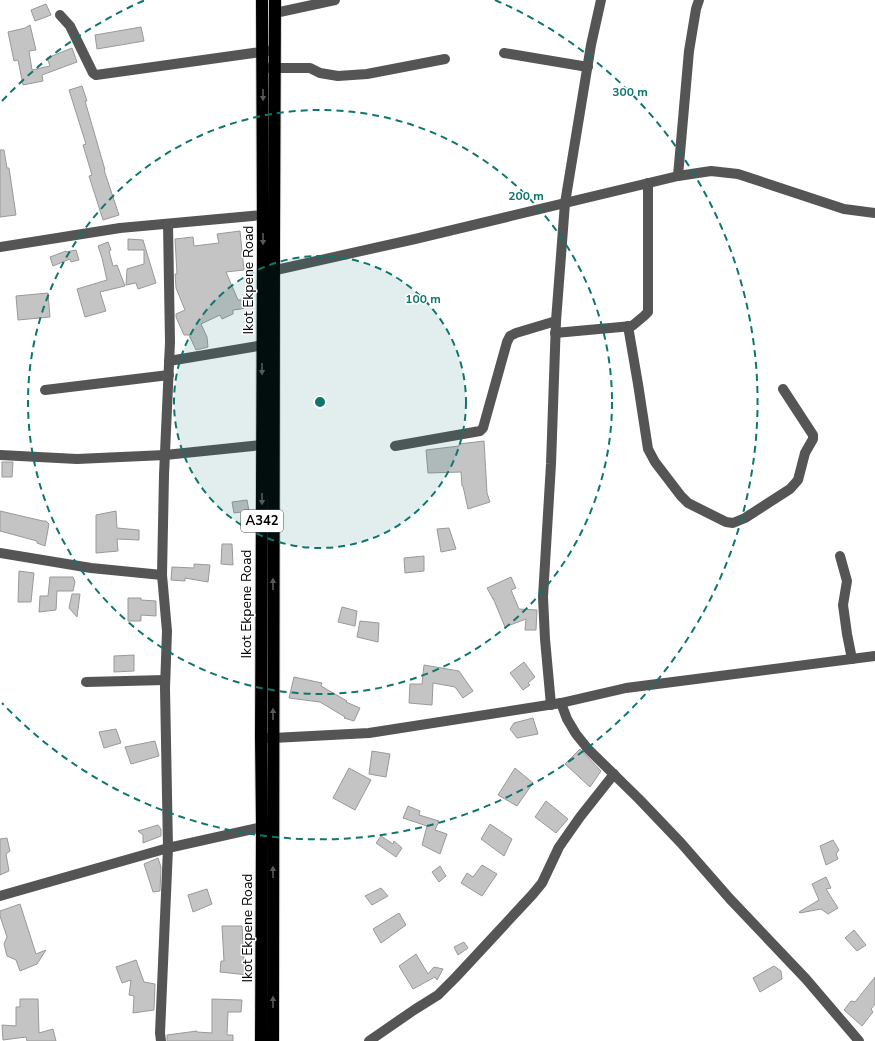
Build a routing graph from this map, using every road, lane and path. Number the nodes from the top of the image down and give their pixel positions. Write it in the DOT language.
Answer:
graph roads {
  1 [pos="262,0"];
  2 [pos="275,0"];
  3 [pos="335,0"];
  4 [pos="601,0"];
  5 [pos="699,0"];
  6 [pos="275,13"];
  7 [pos="60,15"];
  8 [pos="269,51"];
  9 [pos="504,52"];
  10 [pos="446,59"];
  11 [pos="588,67"];
  12 [pos="268,68"];
  13 [pos="678,176"];
  14 [pos="648,182"];
  15 [pos="565,203"];
  16 [pos="875,213"];
  17 [pos="263,215"];
  18 [pos="168,224"];
  19 [pos="0,247"];
  20 [pos="268,271"];
  21 [pos="556,321"];
  22 [pos="628,326"];
  23 [pos="555,333"];
  24 [pos="268,345"];
  25 [pos="169,362"];
  26 [pos="169,375"];
  27 [pos="782,389"];
  28 [pos="45,390"];
  29 [pos="262,445"];
  30 [pos="395,446"];
  31 [pos="0,455"];
  32 [pos="165,455"];
  33 [pos="0,553"];
  34 [pos="840,556"];
  35 [pos="162,575"];
  36 [pos="875,656"];
  37 [pos="852,659"];
  38 [pos="165,680"];
  39 [pos="86,682"];
  40 [pos="556,704"];
  41 [pos="267,738"];
  42 [pos="614,774"];
  43 [pos="262,827"];
  44 [pos="168,848"];
  45 [pos="0,896"];
  46 [pos="161,1041"];
  47 [pos="262,1041"];
  48 [pos="273,1041"];
  49 [pos="369,1041"];
  50 [pos="859,1041"];
  1 -- 8 [label="highway, Ikot Ekpene Road / A342"];
  2 -- 6 [label="highway, Ikot Ekpene Road / A342"];
  3 -- 6 [label="street"];
  4 -- 11 [label="street"];
  5 -- 13 [label="street"];
  6 -- 8 [label="highway, Ikot Ekpene Road / A342"];
  7 -- 8 [label="street"];
  8 -- 12 [label="highway, Ikot Ekpene Road / A342"];
  9 -- 11 [label="street"];
  10 -- 12 [label="street"];
  11 -- 15 [label="street"];
  12 -- 17 [label="highway, Ikot Ekpene Road / A342, one-way"];
  12 -- 20 [label="highway, Ikot Ekpene Road / A342"];
  13 -- 14 [label="street"];
  13 -- 16 [label="street"];
  14 -- 15 [label="street"];
  14 -- 22 [label="street"];
  15 -- 20 [label="street"];
  15 -- 21 [label="street"];
  17 -- 18 [label="street"];
  17 -- 20 [label="highway, Ikot Ekpene Road / A342, one-way"];
  18 -- 19 [label="street"];
  18 -- 25 [label="street"];
  20 -- 24 [label="highway, Ikot Ekpene Road / A342"];
  21 -- 23 [label="street"];
  21 -- 30 [label="street"];
  22 -- 23 [label="street"];
  22 -- 27 [label="street"];
  23 -- 40 [label="street"];
  24 -- 25 [label="street"];
  24 -- 29 [label="highway, Ikot Ekpene Road / A342, one-way"];
  41 -- 24 [label="highway, Ikot Ekpene Road / A342, one-way"];
  25 -- 26 [label="street"];
  26 -- 28 [label="street"];
  26 -- 32 [label="street"];
  29 -- 32 [label="street"];
  29 -- 41 [label="highway, Ikot Ekpene Road / A342, one-way"];
  31 -- 32 [label="street"];
  32 -- 35 [label="street"];
  33 -- 35 [label="street"];
  34 -- 37 [label="street"];
  35 -- 38 [label="street"];
  36 -- 37 [label="street"];
  37 -- 40 [label="street"];
  38 -- 39 [label="street"];
  38 -- 44 [label="street"];
  40 -- 41 [label="street"];
  40 -- 42 [label="street"];
  41 -- 43 [label="highway, Ikot Ekpene Road / A342"];
  48 -- 41 [label="highway, Ikot Ekpene Road / A342, one-way"];
  42 -- 49 [label="street"];
  42 -- 50 [label="street"];
  43 -- 44 [label="street"];
  43 -- 47 [label="highway, Ikot Ekpene Road / A342"];
  44 -- 45 [label="street"];
  44 -- 46 [label="street"];
}
